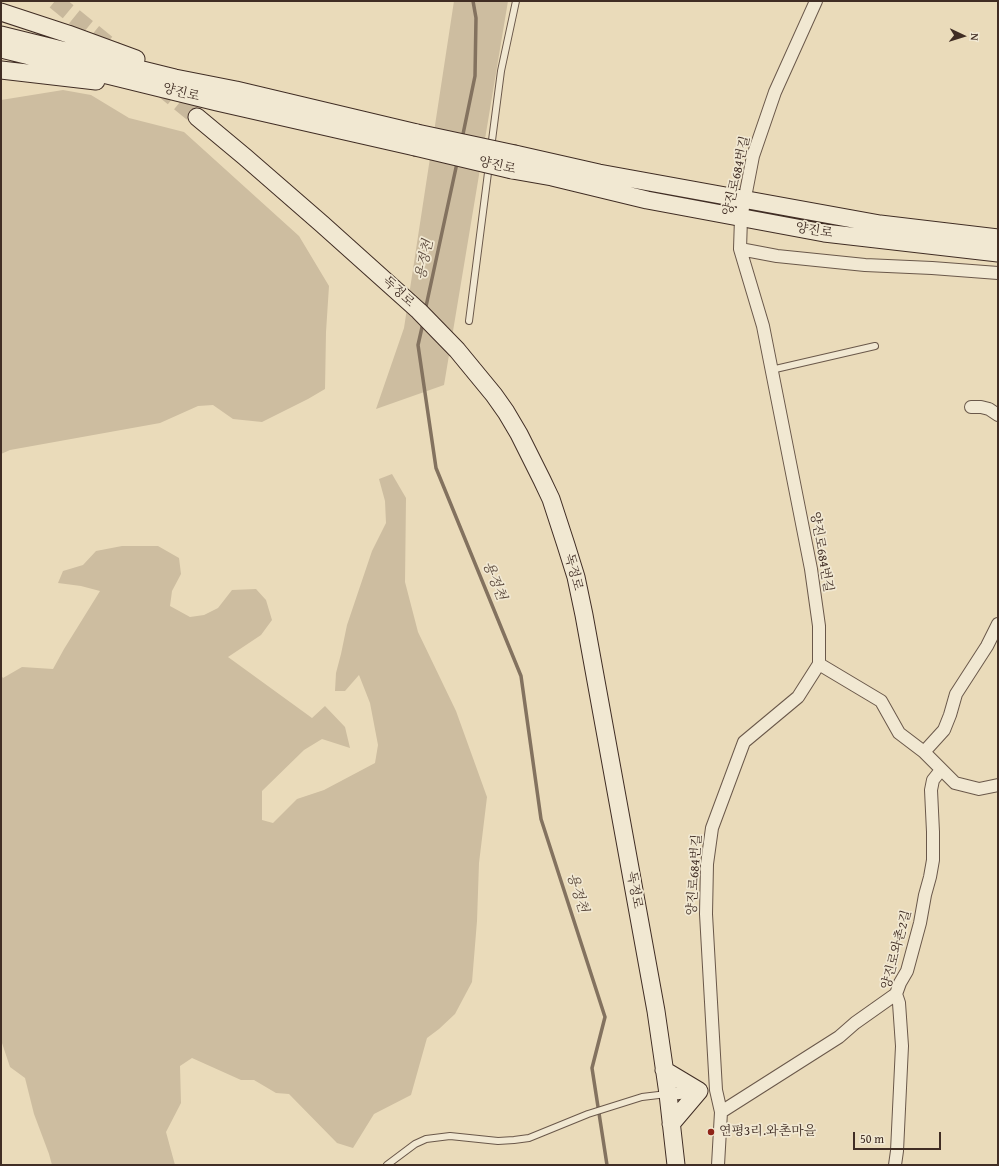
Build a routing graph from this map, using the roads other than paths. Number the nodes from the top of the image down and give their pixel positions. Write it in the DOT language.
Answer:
graph roads {
  1 [pos="516,1"];
  2 [pos="816,1"];
  3 [pos="1,12"];
  4 [pos="1,35"];
  5 [pos="1,49"];
  6 [pos="1,70"];
  7 [pos="205,84"];
  8 [pos="217,102"];
  9 [pos="197,117"];
  10 [pos="416,140"];
  11 [pos="514,162"];
  12 [pos="745,199"];
  13 [pos="741,218"];
  14 [pos="998,238"];
  15 [pos="740,249"];
  16 [pos="998,254"];
  17 [pos="998,273"];
  18 [pos="469,320"];
  19 [pos="875,346"];
  20 [pos="771,370"];
  21 [pos="971,407"];
  22 [pos="998,416"];
  23 [pos="998,624"];
  24 [pos="819,664"];
  25 [pos="924,752"];
  26 [pos="941,770"];
  27 [pos="998,785"];
  28 [pos="896,994"];
  29 [pos="664,1070"];
  30 [pos="716,1090"];
  31 [pos="699,1091"];
  32 [pos="668,1094"];
  33 [pos="721,1112"];
  34 [pos="671,1124"];
  35 [pos="387,1165"];
  36 [pos="676,1165"];
  37 [pos="718,1165"];
  38 [pos="895,1165"];
  1 -- 18 [label="lane"];
  2 -- 12 [label="street, 양진로684번길"];
  3 -- 7 [label="main road"];
  4 -- 7 [label="main road, 양진로"];
  5 -- 8 [label="main road, 양진로"];
  6 -- 8 [label="main road"];
  7 -- 10 [label="main road, 양진로"];
  8 -- 10 [label="main road, 양진로"];
  9 -- 29 [label="main road, 독정로"];
  10 -- 11 [label="main road, 양진로, bridge"];
  11 -- 12 [label="main road, 양진로"];
  11 -- 13 [label="main road, 양진로"];
  12 -- 13 [label="street, 양진로684번길"];
  12 -- 14 [label="main road, 양진로"];
  13 -- 15 [label="street, 양진로684번길"];
  13 -- 16 [label="main road, 양진로"];
  15 -- 17 [label="street"];
  15 -- 20 [label="street, 양진로684번길"];
  19 -- 20 [label="lane"];
  20 -- 24 [label="street, 양진로684번길"];
  21 -- 22 [label="street"];
  23 -- 25 [label="street"];
  24 -- 25 [label="street"];
  24 -- 30 [label="street, 양진로684번길"];
  25 -- 26 [label="street"];
  26 -- 27 [label="street"];
  26 -- 28 [label="street, 양진로와촌2길"];
  28 -- 33 [label="street"];
  28 -- 38 [label="street, 양진로와촌2길"];
  29 -- 31 [label="main road"];
  29 -- 32 [label="main road, 독정로"];
  30 -- 31 [label="street"];
  30 -- 33 [label="street, 양진로684번길"];
  31 -- 32 [label="street"];
  31 -- 34 [label="main road"];
  32 -- 34 [label="main road, 독정로"];
  32 -- 35 [label="lane"];
  33 -- 37 [label="street, 양진로684번길"];
  34 -- 36 [label="main road, 독정로"];
}
